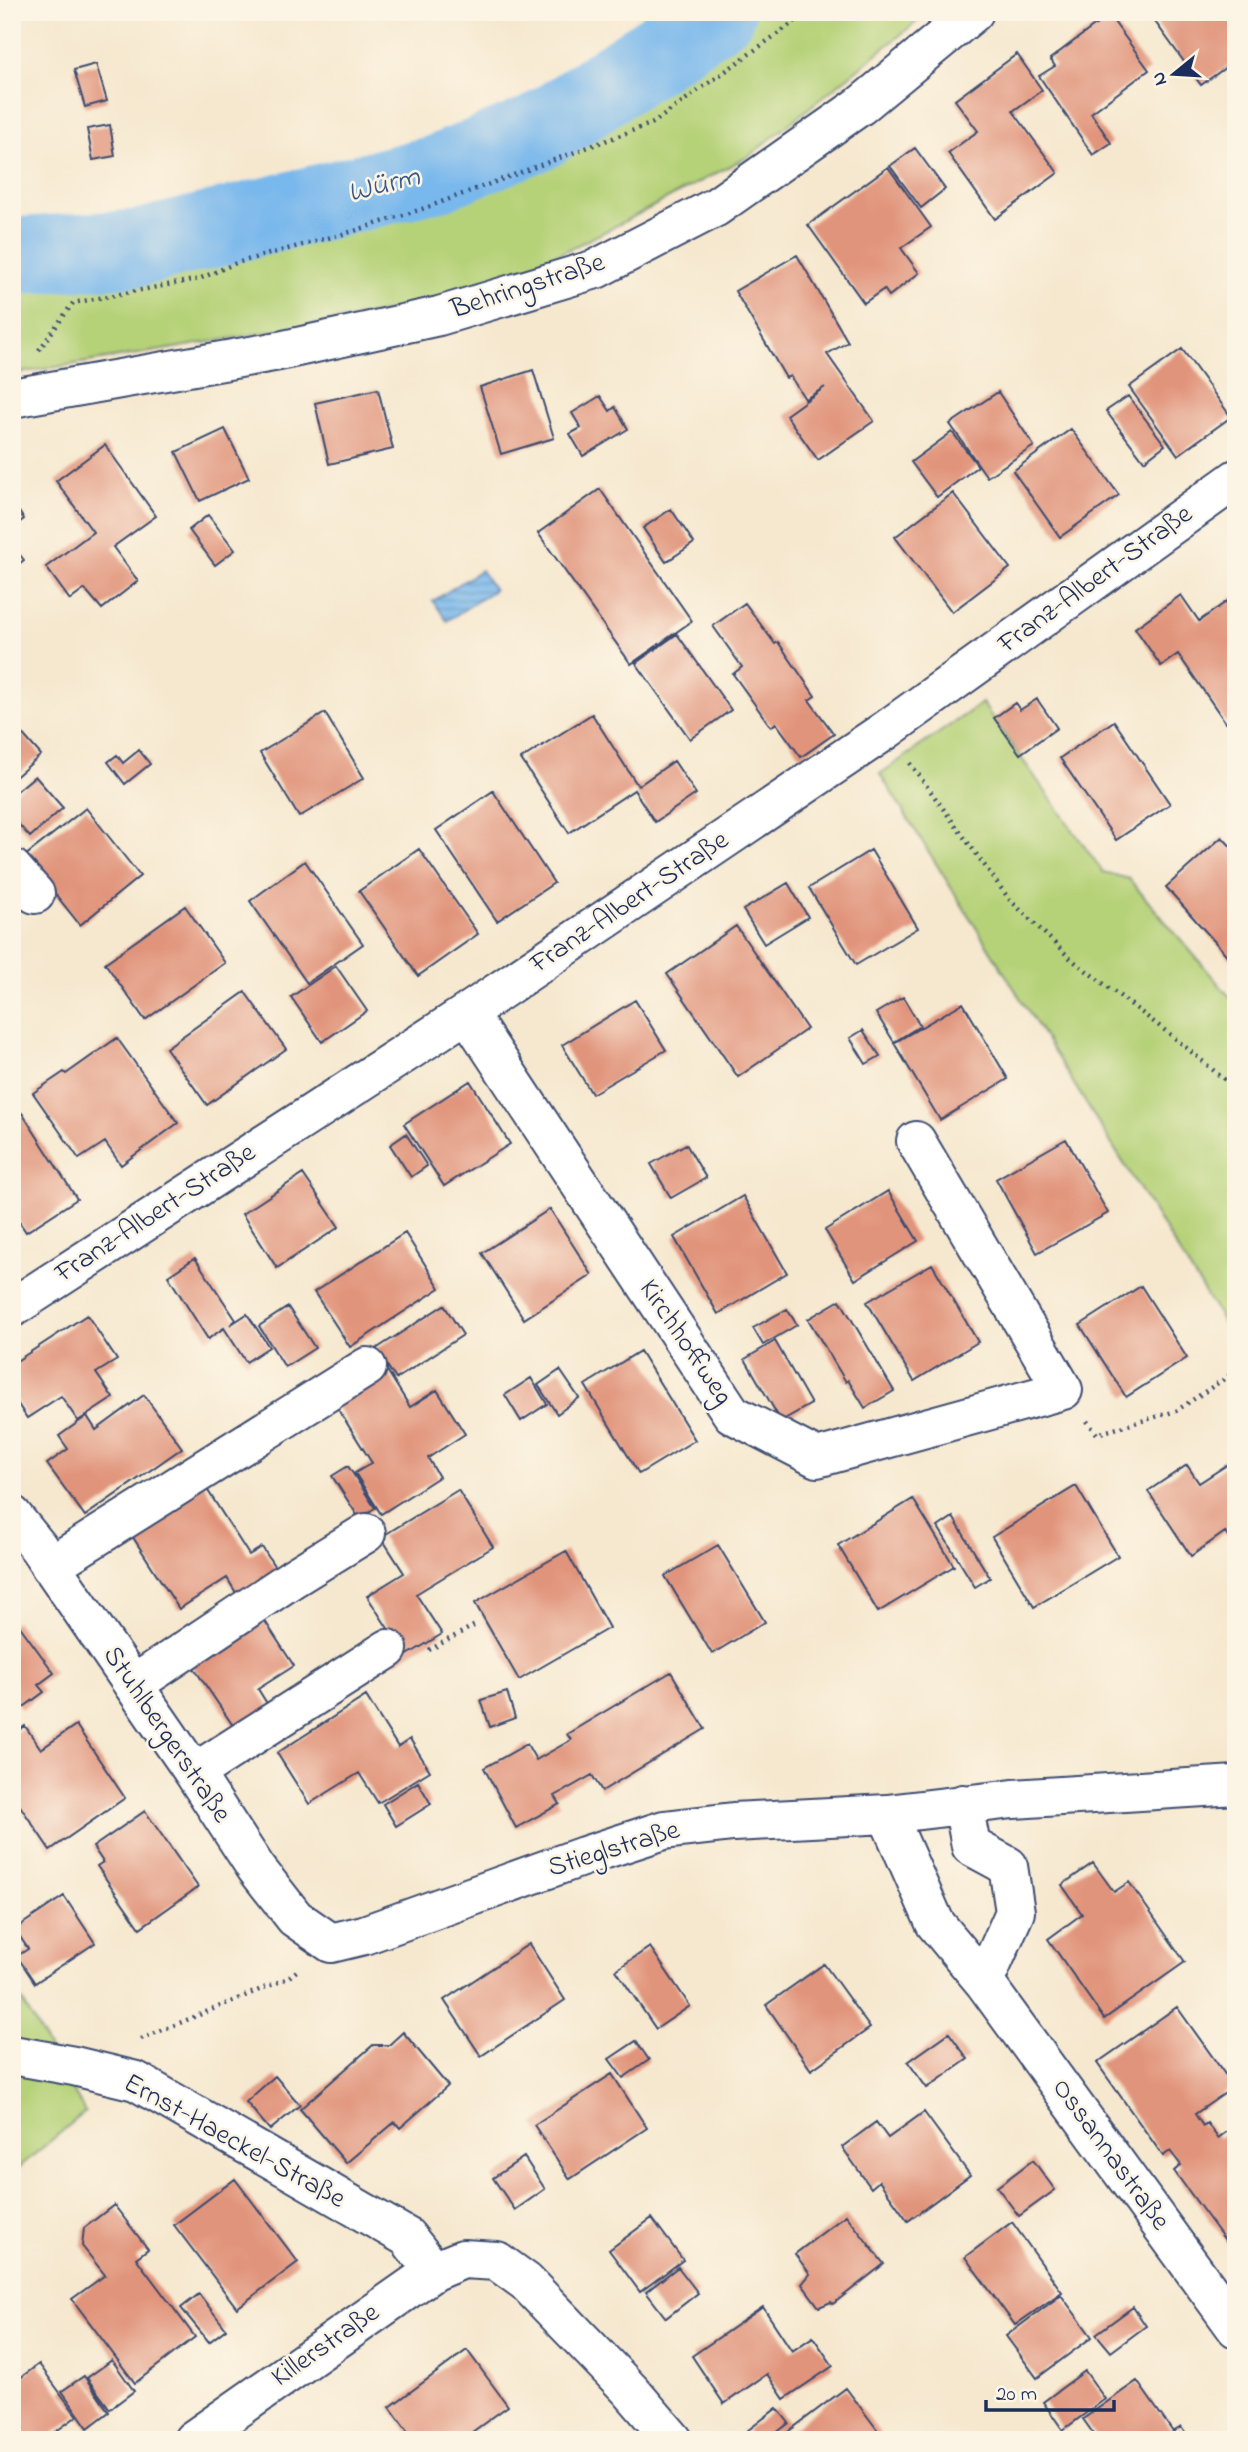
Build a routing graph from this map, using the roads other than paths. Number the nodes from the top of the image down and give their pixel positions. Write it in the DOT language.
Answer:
graph roads {
  1 [pos="974,12"];
  2 [pos="13,397"];
  3 [pos="1236,479"];
  4 [pos="467,1013"];
  5 [pos="916,1141"];
  6 [pos="12,1308"];
  7 [pos="367,1367"];
  8 [pos="318,1371"];
  9 [pos="12,1516"];
  10 [pos="366,1533"];
  11 [pos="44,1557"];
  12 [pos="388,1650"];
  13 [pos="133,1685"];
  14 [pos="194,1773"];
  15 [pos="1236,1785"];
  16 [pos="963,1804"];
  17 [pos="887,1814"];
  18 [pos="331,1943"];
  19 [pos="984,1982"];
  20 [pos="12,2055"];
  21 [pos="449,2265"];
  22 [pos="1236,2328"];
  23 [pos="193,2440"];
  24 [pos="673,2440"];
  1 -- 2 [label="street, Behringstraße"];
  3 -- 4 [label="street, Franz-Albert-Straße"];
  4 -- 5 [label="street, Kirchhoffweg"];
  4 -- 6 [label="street, Franz-Albert-Straße"];
  7 -- 11 [label="street"];
  8 -- 11 [label="street"];
  9 -- 11 [label="street, Stuhlbergerstraße"];
  10 -- 13 [label="street"];
  11 -- 13 [label="street, Stuhlbergerstraße"];
  12 -- 14 [label="street"];
  13 -- 14 [label="street, Stuhlbergerstraße"];
  14 -- 18 [label="street, Stuhlbergerstraße"];
  15 -- 16 [label="street, Stieglstraße"];
  16 -- 17 [label="street, Stieglstraße"];
  16 -- 19 [label="street"];
  17 -- 18 [label="street, Stieglstraße"];
  17 -- 19 [label="street, Ossannastraße"];
  19 -- 22 [label="street, Ossannastraße"];
  20 -- 21 [label="street, Ernst-Haeckel-Straße"];
  21 -- 23 [label="street, Killerstraße"];
  21 -- 24 [label="street"];
}
